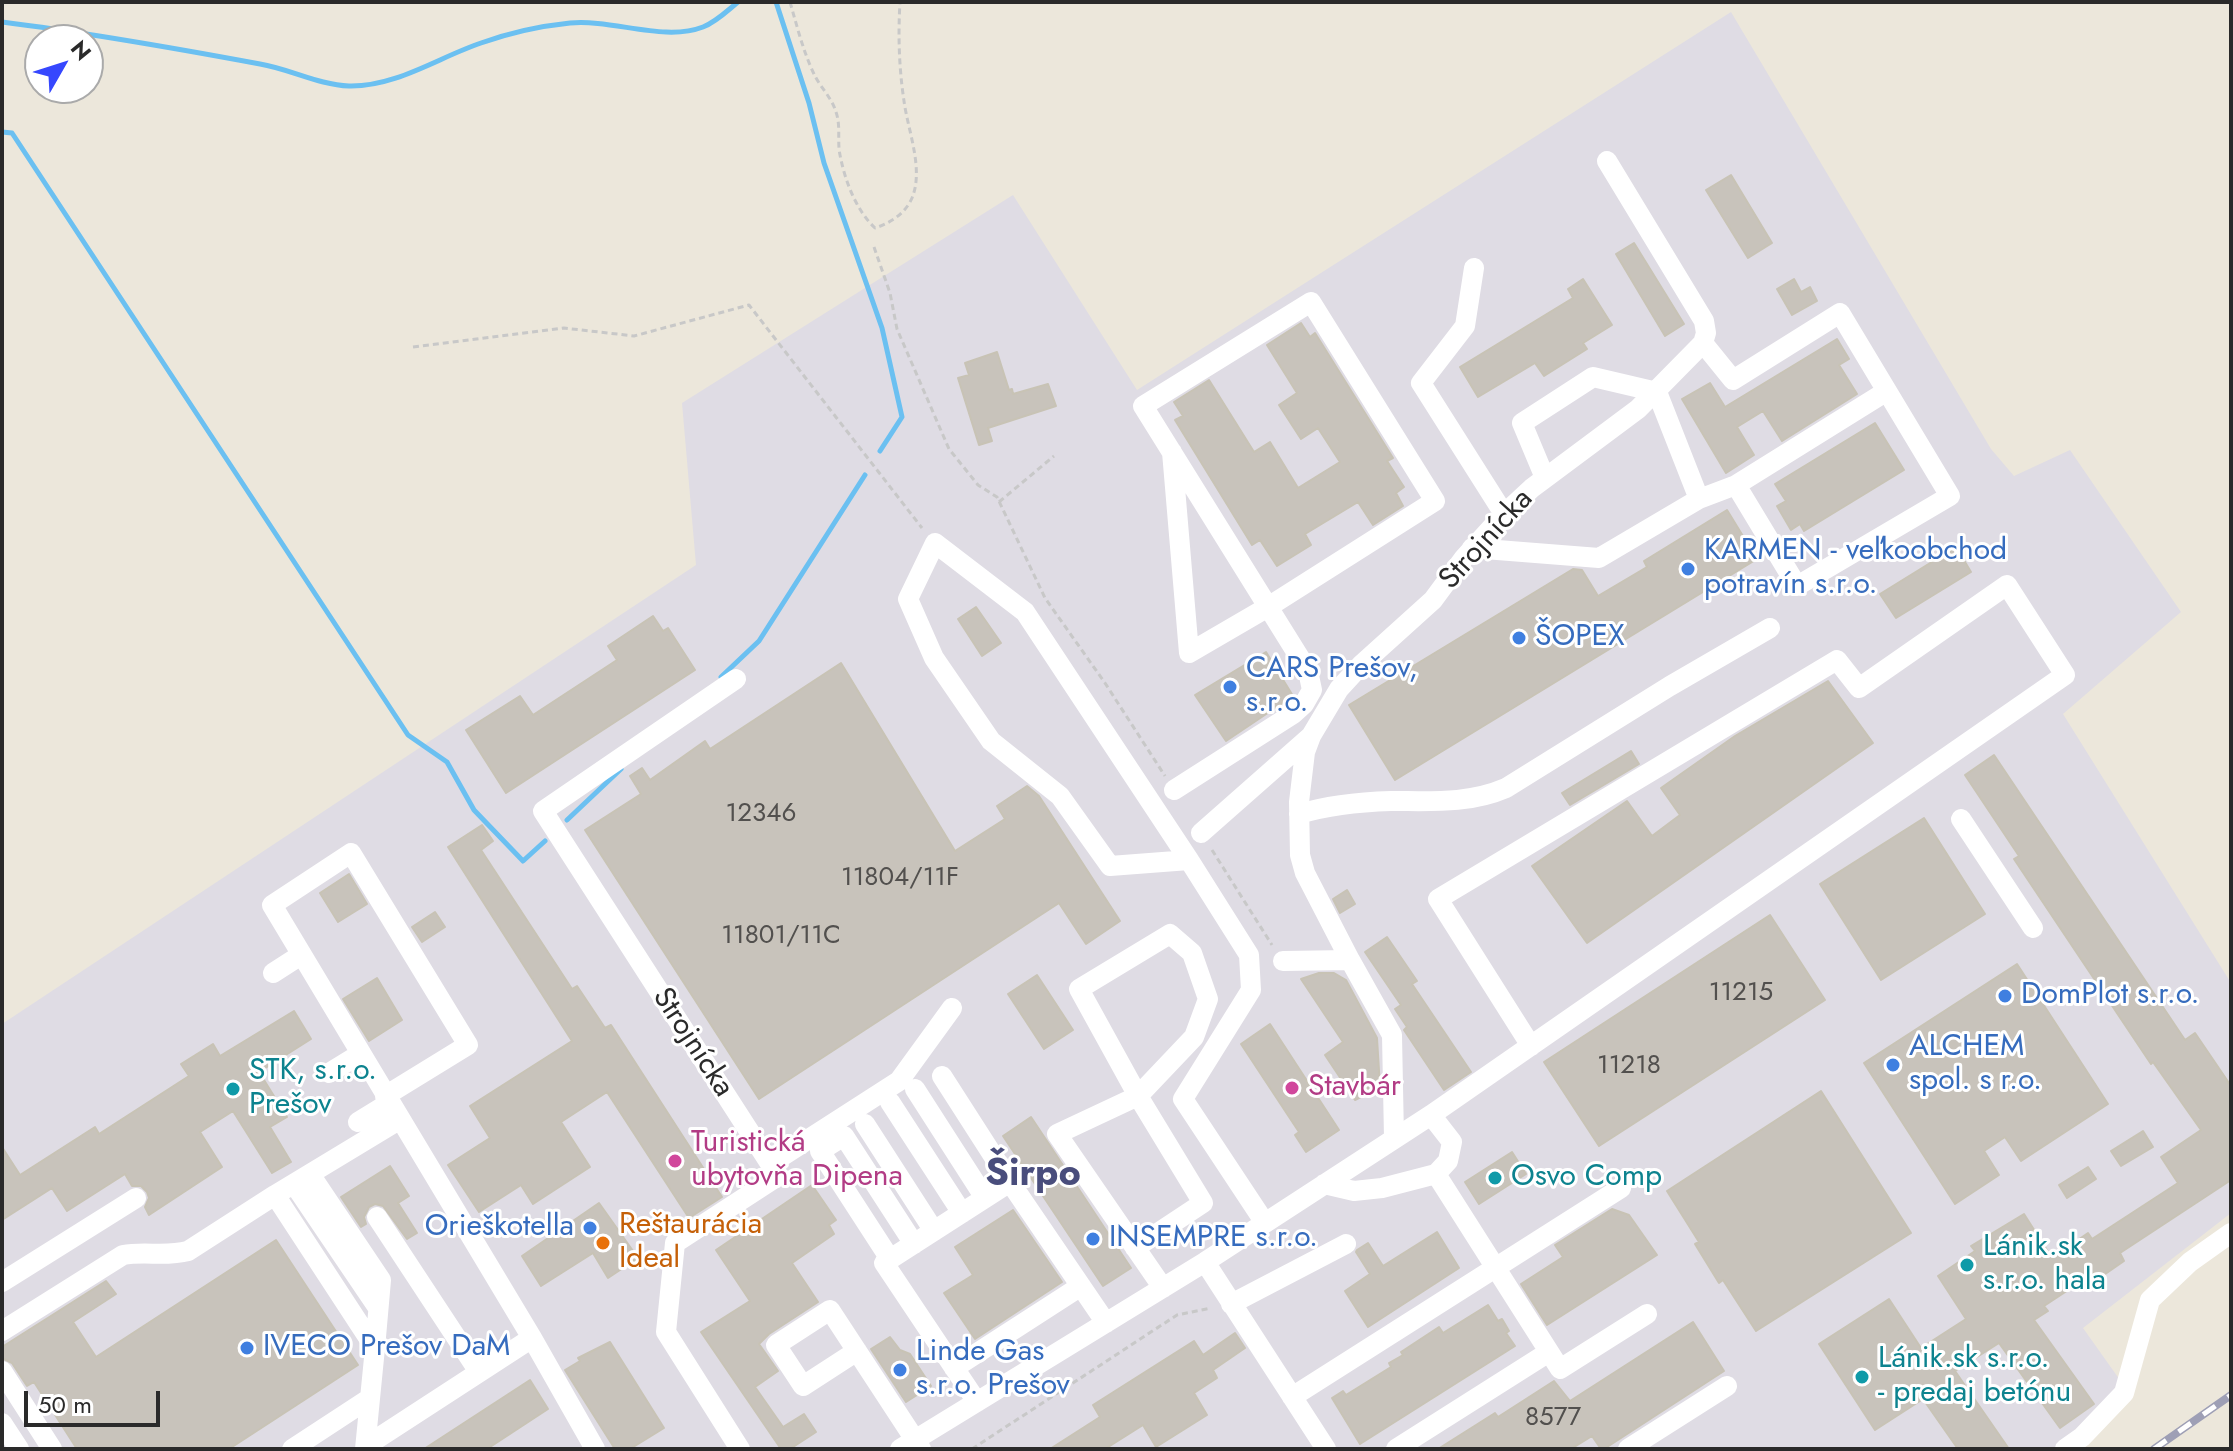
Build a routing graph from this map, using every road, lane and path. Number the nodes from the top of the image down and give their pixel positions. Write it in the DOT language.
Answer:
graph roads {
  1 [pos="790,2"];
  2 [pos="900,2"];
  3 [pos="1607,161"];
  4 [pos="874,247"];
  5 [pos="1474,268"];
  6 [pos="1703,343"];
  7 [pos="413,347"];
  8 [pos="1887,391"];
  9 [pos="1657,392"];
  10 [pos="1172,452"];
  11 [pos="1054,456"];
  12 [pos="1545,478"];
  13 [pos="1736,485"];
  14 [pos="1699,499"];
  15 [pos="999,502"];
  16 [pos="1504,514"];
  17 [pos="935,543"];
  18 [pos="1472,548"];
  19 [pos="1268,607"];
  20 [pos="1770,628"];
  21 [pos="736,679"];
  22 [pos="1311,736"];
  23 [pos="1174,790"];
  24 [pos="1299,814"];
  25 [pos="1961,819"];
  26 [pos="1201,833"];
  27 [pos="1189,860"];
  28 [pos="2033,928"];
  29 [pos="301,955"];
  30 [pos="1350,960"];
  31 [pos="1283,961"];
  32 [pos="273,973"];
  33 [pos="952,1008"];
  34 [pos="1531,1046"];
  35 [pos="360,1054"];
  36 [pos="329,1073"];
  37 [pos="942,1076"];
  38 [pos="915,1089"];
  39 [pos="1138,1096"];
  40 [pos="890,1102"];
  41 [pos="391,1107"];
  42 [pos="1431,1115"];
  43 [pos="358,1122"];
  44 [pos="865,1124"];
  45 [pos="1394,1138"];
  46 [pos="770,1164"];
  47 [pos="1436,1174"];
  48 [pos="302,1179"];
  49 [pos="1010,1182"];
  50 [pos="1324,1184"];
  51 [pos="1621,1188"];
  52 [pos="275,1195"];
  53 [pos="136,1198"];
  54 [pos="985,1198"];
  55 [pos="962,1213"];
  56 [pos="377,1217"];
  57 [pos="1265,1223"];
  58 [pos="934,1231"];
  59 [pos="2231,1233"];
  60 [pos="408,1239"];
  61 [pos="914,1244"];
  62 [pos="1346,1244"];
  63 [pos="1135,1248"];
  64 [pos="890,1259"];
  65 [pos="1205,1262"];
  66 [pos="1496,1268"];
  67 [pos="2,1282"];
  68 [pos="1081,1286"];
  69 [pos="1163,1288"];
  70 [pos="1231,1304"];
  71 [pos="1647,1314"];
  72 [pos="1106,1323"];
  73 [pos="2,1331"];
  74 [pos="532,1338"];
  75 [pos="375,1348"];
  76 [pos="857,1351"];
  77 [pos="1549,1352"];
  78 [pos="954,1368"];
  79 [pos="484,1369"];
  80 [pos="2,1371"];
  81 [pos="1727,1386"];
  82 [pos="1292,1397"];
  83 [pos="370,1398"];
  84 [pos="977,1402"];
  85 [pos="2,1423"];
  86 [pos="912,1446"];
  87 [pos="366,1448"];
  88 [pos="19,1449"];
  89 [pos="52,1449"];
  90 [pos="292,1449"];
  91 [pos="595,1449"];
  92 [pos="740,1449"];
  93 [pos="972,1449"];
  94 [pos="1326,1449"];
  95 [pos="1396,1449"];
  96 [pos="1628,1449"];
  97 [pos="2065,1449"];
  1 -- 2 [label="path"];
  3 -- 6 [label="street"];
  4 -- 15 [label="path"];
  5 -- 16 [label="street"];
  6 -- 8 [label="street"];
  6 -- 9 [label="street, Strojnícka"];
  7 -- 17 [label="path"];
  8 -- 13 [label="street"];
  8 -- 13 [label="street"];
  9 -- 12 [label="street, Strojnícka"];
  9 -- 12 [label="street"];
  9 -- 14 [label="street"];
  10 -- 19 [label="street"];
  10 -- 19 [label="street"];
  10 -- 19 [label="street"];
  11 -- 15 [label="path"];
  12 -- 16 [label="street, Strojnícka"];
  13 -- 14 [label="street"];
  14 -- 18 [label="street"];
  15 -- 23 [label="path"];
  16 -- 18 [label="street, Strojnícka"];
  17 -- 27 [label="street"];
  17 -- 27 [label="street"];
  18 -- 22 [label="street, Strojnícka"];
  19 -- 23 [label="street"];
  20 -- 24 [label="street"];
  21 -- 46 [label="street, Strojnícka"];
  22 -- 24 [label="street, Strojnícka"];
  22 -- 26 [label="street"];
  24 -- 30 [label="street, Strojnícka"];
  25 -- 28 [label="street"];
  26 -- 31 [label="path"];
  27 -- 57 [label="street"];
  29 -- 32 [label="street"];
  29 -- 35 [label="street"];
  29 -- 41 [label="street"];
  30 -- 31 [label="street"];
  30 -- 45 [label="street, Strojnícka"];
  33 -- 46 [label="street"];
  34 -- 34 [label="street"];
  34 -- 42 [label="street"];
  35 -- 36 [label="street"];
  35 -- 41 [label="street"];
  37 -- 49 [label="street"];
  38 -- 54 [label="street"];
  39 -- 39 [label="street"];
  39 -- 63 [label="street"];
  39 -- 63 [label="street"];
  40 -- 55 [label="street"];
  41 -- 43 [label="street"];
  41 -- 48 [label="street"];
  41 -- 74 [label="street"];
  42 -- 45 [label="street"];
  42 -- 47 [label="street"];
  44 -- 58 [label="street"];
  45 -- 50 [label="street"];
  46 -- 92 [label="street"];
  47 -- 50 [label="street"];
  47 -- 66 [label="street"];
  48 -- 52 [label="street"];
  48 -- 75 [label="street"];
  49 -- 54 [label="street"];
  49 -- 68 [label="street"];
  50 -- 57 [label="street"];
  51 -- 66 [label="street"];
  52 -- 73 [label="street"];
  52 -- 75 [label="street"];
  53 -- 67 [label="street"];
  54 -- 55 [label="street"];
  55 -- 58 [label="street"];
  56 -- 79 [label="street"];
  57 -- 65 [label="street"];
  58 -- 61 [label="street"];
  59 -- 97 [label="street"];
  60 -- 79 [label="street"];
  61 -- 64 [label="street"];
  61 -- 64 [label="street"];
  62 -- 70 [label="street"];
  63 -- 69 [label="street"];
  64 -- 78 [label="street"];
  65 -- 69 [label="street"];
  65 -- 70 [label="street"];
  66 -- 77 [label="street"];
  66 -- 82 [label="street"];
  68 -- 72 [label="street"];
  68 -- 78 [label="street"];
  69 -- 72 [label="street"];
  70 -- 82 [label="street"];
  70 -- 93 [label="path"];
  71 -- 77 [label="street"];
  72 -- 84 [label="street"];
  74 -- 79 [label="street"];
  74 -- 91 [label="street"];
  75 -- 83 [label="street"];
  76 -- 86 [label="street"];
  77 -- 95 [label="street"];
  78 -- 84 [label="street"];
  79 -- 87 [label="street"];
  80 -- 89 [label="street"];
  81 -- 96 [label="street"];
  82 -- 94 [label="street"];
  83 -- 87 [label="street"];
  83 -- 90 [label="street"];
  84 -- 86 [label="street"];
  85 -- 88 [label="street"];
}
